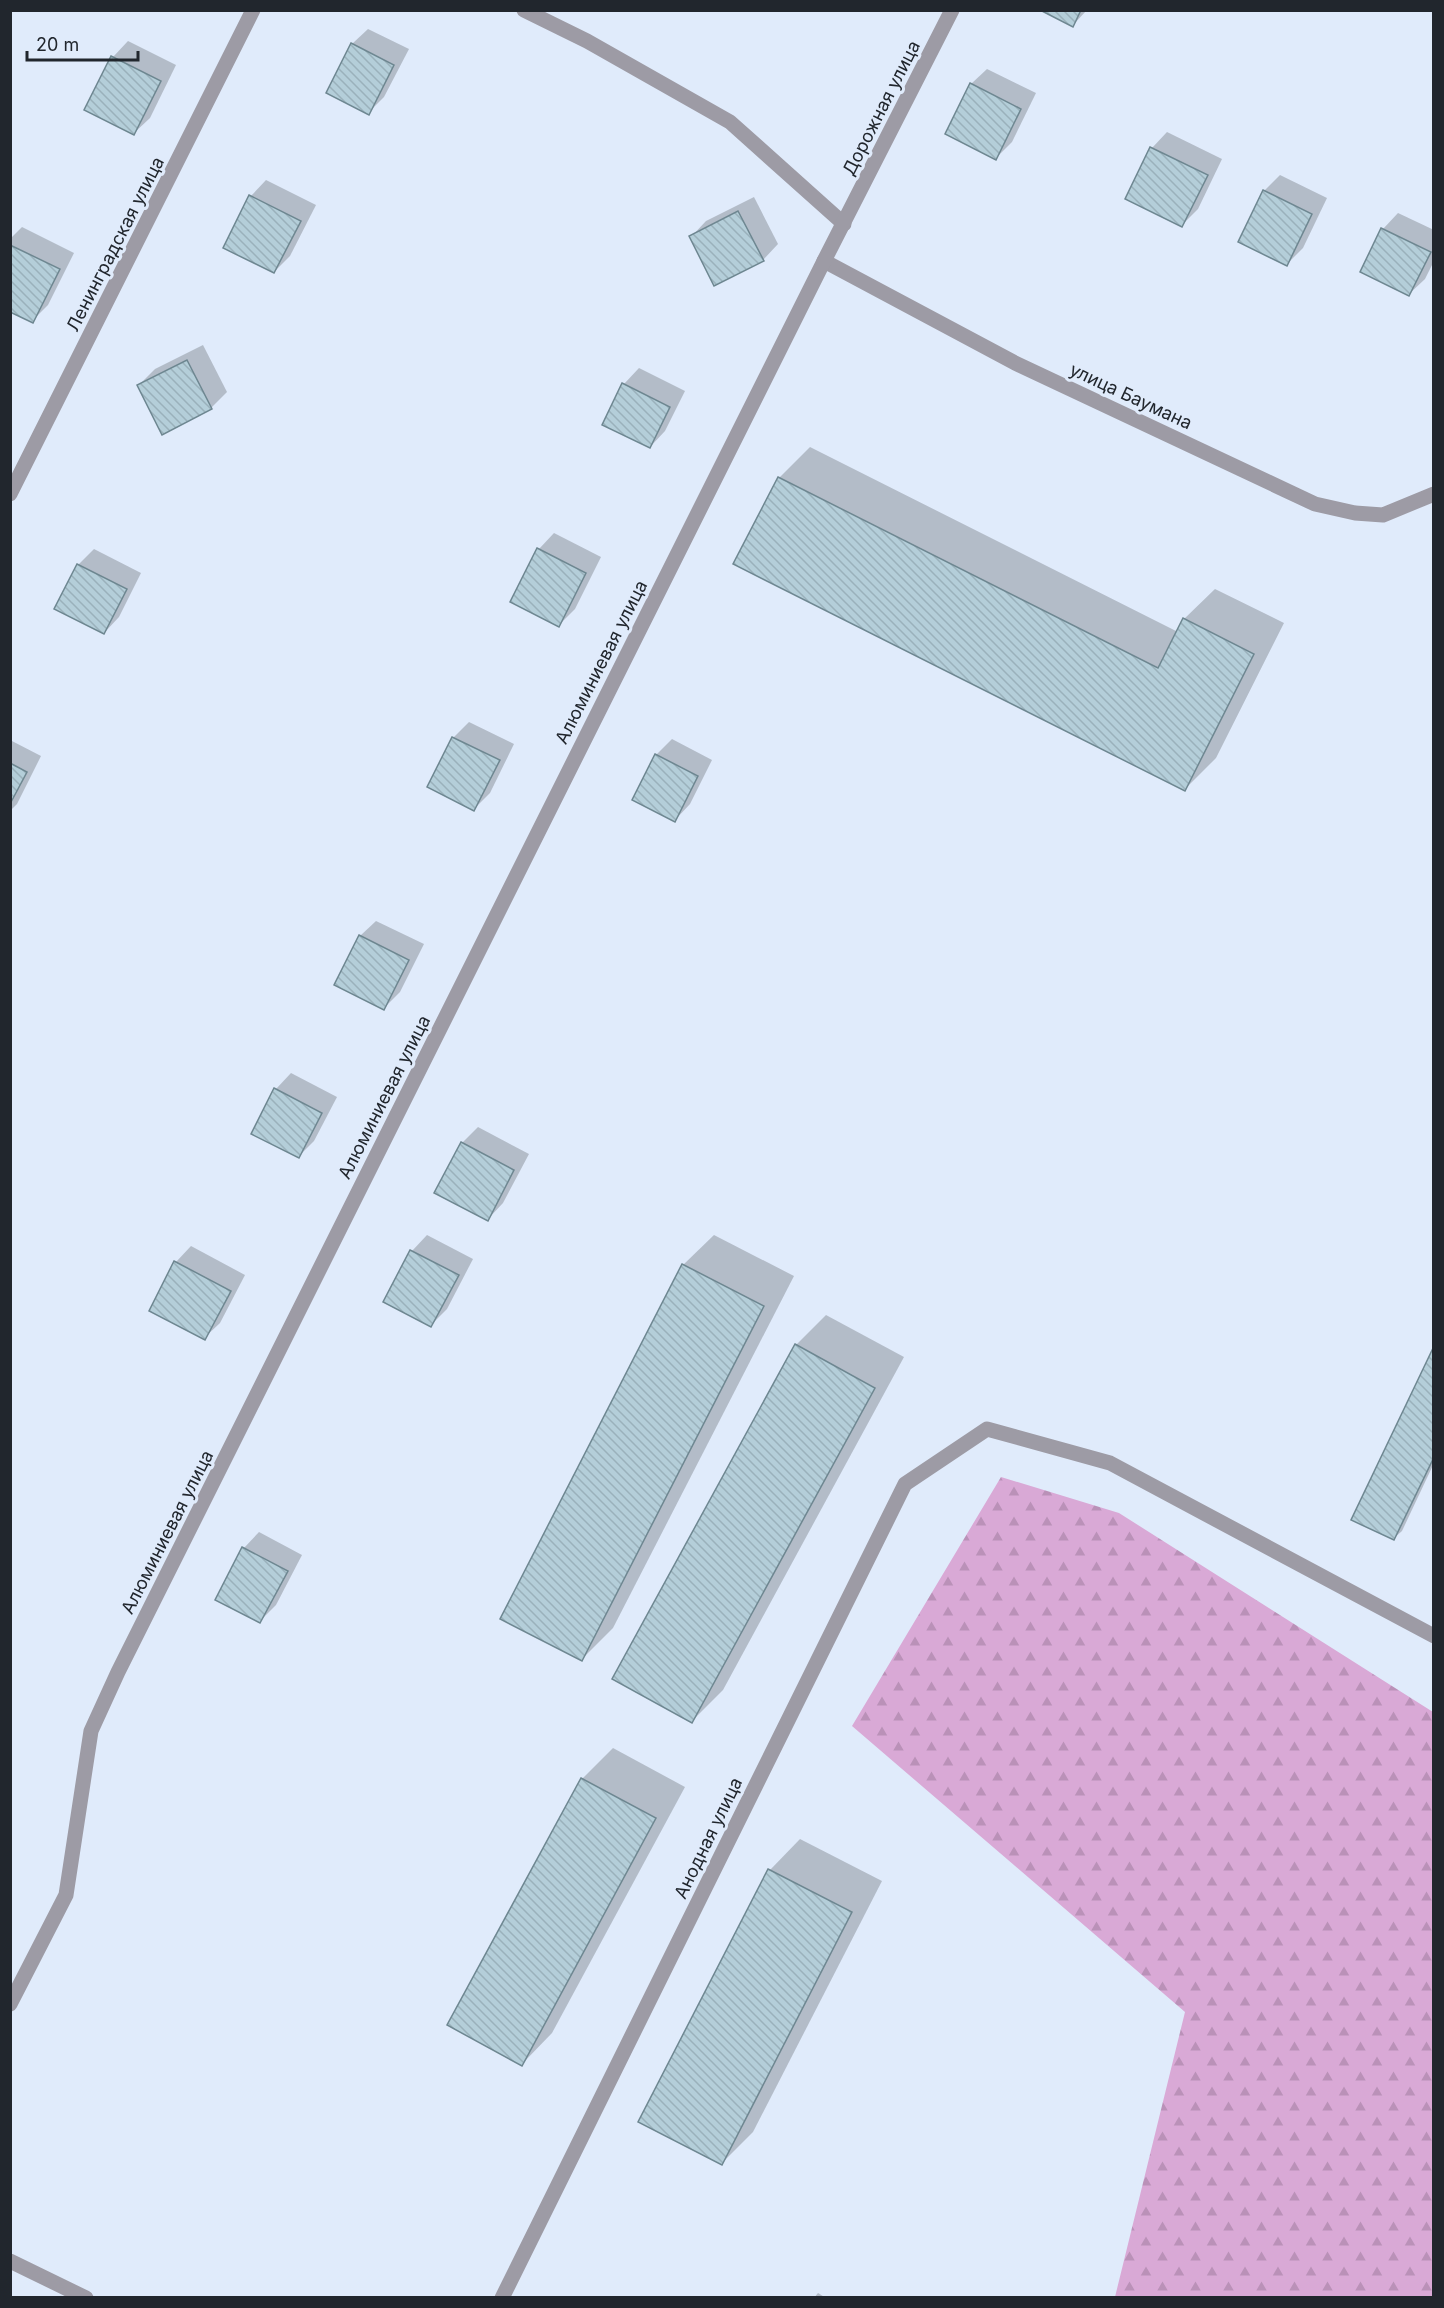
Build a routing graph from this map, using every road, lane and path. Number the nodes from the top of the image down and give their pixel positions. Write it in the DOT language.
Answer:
graph roads {
  1 [pos="254,10"];
  2 [pos="525,10"];
  3 [pos="952,10"];
  4 [pos="844,224"];
  5 [pos="824,261"];
  6 [pos="10,494"];
  7 [pos="1434,494"];
  8 [pos="1434,1636"];
  9 [pos="10,2004"];
  10 [pos="10,2262"];
  11 [pos="86,2298"];
  12 [pos="502,2298"];
  1 -- 6 [label="street, Ленинградская улица"];
  2 -- 4 [label="street"];
  3 -- 4 [label="street, Дорожная улица"];
  4 -- 5 [label="street, Алюминиевая улица"];
  5 -- 7 [label="street, улица Баумана"];
  5 -- 9 [label="street, Алюминиевая улица"];
  8 -- 12 [label="street, Анодная улица"];
  10 -- 11 [label="street"];
}
